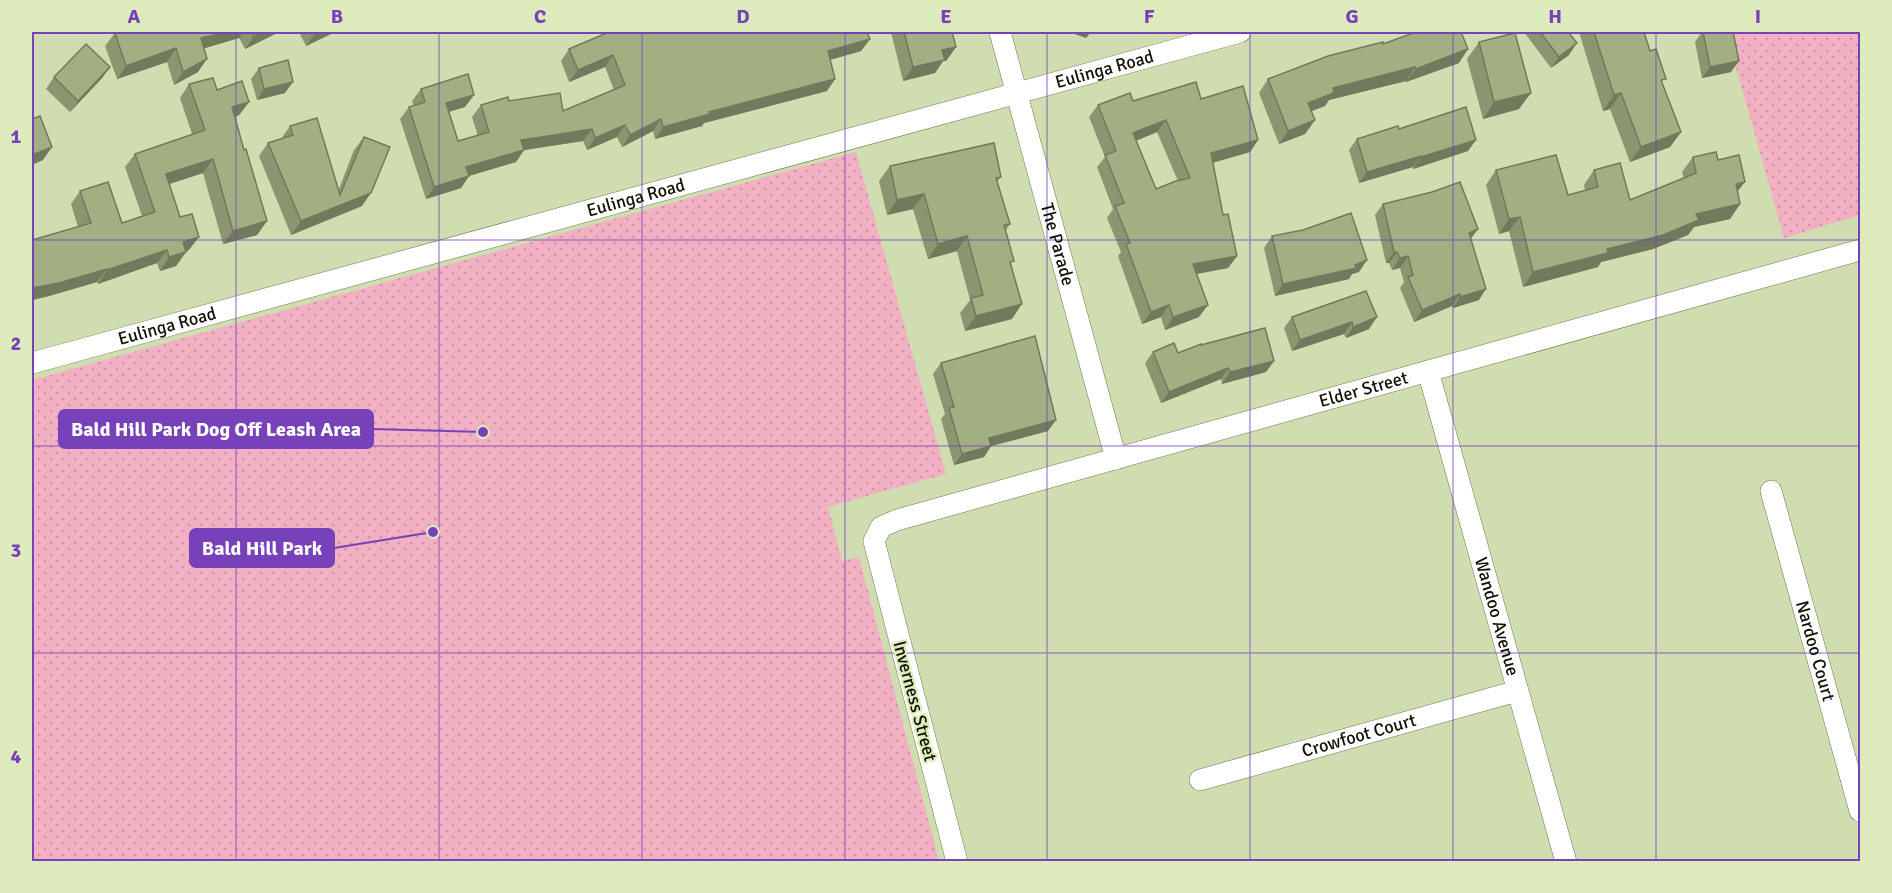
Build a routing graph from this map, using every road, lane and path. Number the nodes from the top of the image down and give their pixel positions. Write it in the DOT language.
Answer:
graph roads {
  1 [pos="1000,32"];
  2 [pos="1240,32"];
  3 [pos="1016,93"];
  4 [pos="1860,250"];
  5 [pos="32,363"];
  6 [pos="1428,370"];
  7 [pos="1116,459"];
  8 [pos="1771,491"];
  9 [pos="874,541"];
  10 [pos="1517,691"];
  11 [pos="1200,780"];
  12 [pos="1860,811"];
  13 [pos="957,861"];
  14 [pos="1566,861"];
  1 -- 3 [label="street, The Parade"];
  2 -- 3 [label="street, Eulinga Road"];
  3 -- 5 [label="street, Eulinga Road"];
  3 -- 7 [label="street, The Parade"];
  4 -- 6 [label="street, Elder Street"];
  6 -- 7 [label="street, Elder Street"];
  6 -- 10 [label="street, Wandoo Avenue"];
  7 -- 9 [label="street, Elder Street"];
  8 -- 12 [label="street, Nardoo Court"];
  9 -- 13 [label="street, Inverness Street"];
  10 -- 11 [label="street, Crowfoot Court"];
  10 -- 14 [label="street, Wandoo Avenue"];
}
